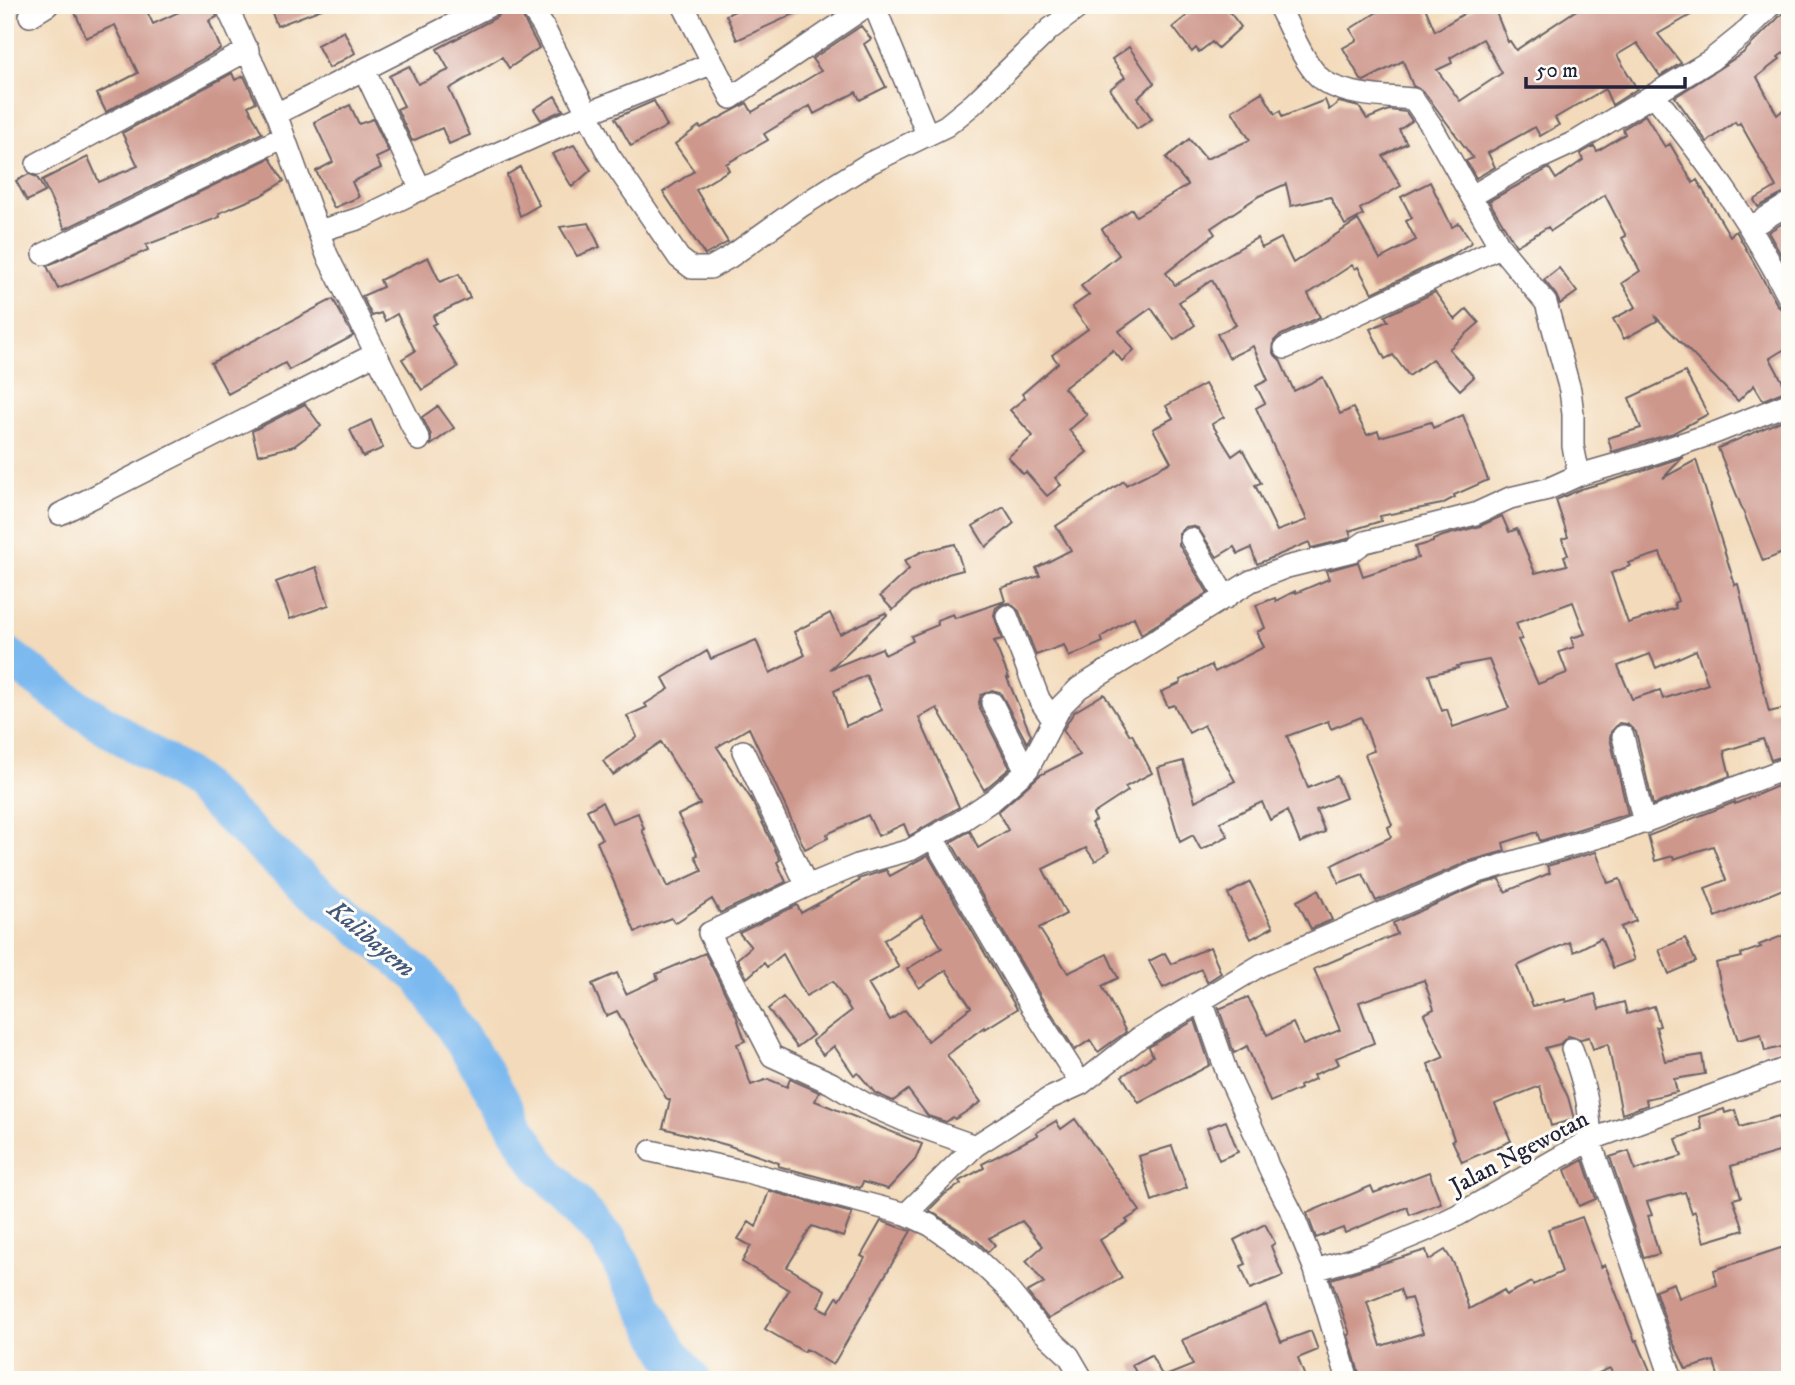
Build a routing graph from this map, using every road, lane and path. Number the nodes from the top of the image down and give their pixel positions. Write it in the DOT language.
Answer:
graph roads {
  1 [pos="226,5"];
  2 [pos="491,5"];
  3 [pos="529,5"];
  4 [pos="683,5"];
  5 [pos="871,5"];
  6 [pos="1082,5"];
  7 [pos="1278,5"];
  8 [pos="1772,5"];
  9 [pos="248,50"];
  10 [pos="713,63"];
  11 [pos="364,70"];
  12 [pos="1654,95"];
  13 [pos="588,113"];
  14 [pos="276,114"];
  15 [pos="927,134"];
  16 [pos="284,137"];
  17 [pos="37,163"];
  18 [pos="421,190"];
  19 [pos="1472,196"];
  20 [pos="1790,203"];
  21 [pos="1751,227"];
  22 [pos="319,231"];
  23 [pos="1500,247"];
  24 [pos="44,254"];
  25 [pos="1790,300"];
  26 [pos="1285,348"];
  27 [pos="375,354"];
  28 [pos="1790,403"];
  29 [pos="419,440"];
  30 [pos="1579,475"];
  31 [pos="60,514"];
  32 [pos="1191,539"];
  33 [pos="1226,598"];
  34 [pos="1007,616"];
  35 [pos="992,703"];
  36 [pos="1053,720"];
  37 [pos="1623,736"];
  38 [pos="743,751"];
  39 [pos="1790,767"];
  40 [pos="1026,771"];
  41 [pos="1644,823"];
  42 [pos="933,838"];
  43 [pos="807,886"];
  44 [pos="1202,1001"];
  45 [pos="1572,1049"];
  46 [pos="1790,1067"];
  47 [pos="1081,1084"];
  48 [pos="1591,1140"];
  49 [pos="975,1146"];
  50 [pos="652,1151"];
  51 [pos="906,1214"];
  52 [pos="1315,1270"];
  53 [pos="1083,1380"];
  54 [pos="1348,1380"];
  55 [pos="1672,1380"];
  1 -- 9 [label="street"];
  2 -- 11 [label="street"];
  3 -- 13 [label="street"];
  4 -- 10 [label="street"];
  5 -- 10 [label="street"];
  5 -- 15 [label="street"];
  6 -- 15 [label="street"];
  7 -- 19 [label="street"];
  8 -- 12 [label="street"];
  9 -- 14 [label="street"];
  9 -- 17 [label="street"];
  10 -- 13 [label="street"];
  11 -- 14 [label="street"];
  11 -- 18 [label="street"];
  12 -- 19 [label="street"];
  12 -- 21 [label="street"];
  13 -- 15 [label="street"];
  13 -- 18 [label="street"];
  14 -- 16 [label="street"];
  16 -- 22 [label="street"];
  16 -- 24 [label="street"];
  18 -- 22 [label="street"];
  19 -- 23 [label="street"];
  20 -- 21 [label="street"];
  21 -- 25 [label="street"];
  22 -- 27 [label="street"];
  23 -- 26 [label="street"];
  23 -- 30 [label="street"];
  27 -- 29 [label="street"];
  27 -- 31 [label="street"];
  28 -- 30 [label="street"];
  30 -- 33 [label="street"];
  32 -- 33 [label="street"];
  33 -- 36 [label="street"];
  34 -- 36 [label="street"];
  35 -- 40 [label="street"];
  36 -- 40 [label="street"];
  37 -- 41 [label="street"];
  38 -- 43 [label="street"];
  39 -- 41 [label="street"];
  40 -- 42 [label="street"];
  41 -- 44 [label="street"];
  42 -- 43 [label="street"];
  42 -- 47 [label="street"];
  43 -- 49 [label="street"];
  44 -- 47 [label="street"];
  44 -- 52 [label="street"];
  45 -- 48 [label="street"];
  46 -- 48 [label="street, Jalan Ngewotan"];
  47 -- 49 [label="street"];
  48 -- 52 [label="street, Jalan Ngewotan"];
  48 -- 55 [label="street"];
  49 -- 51 [label="street"];
  50 -- 51 [label="street"];
  51 -- 53 [label="street"];
  52 -- 54 [label="street"];
}
